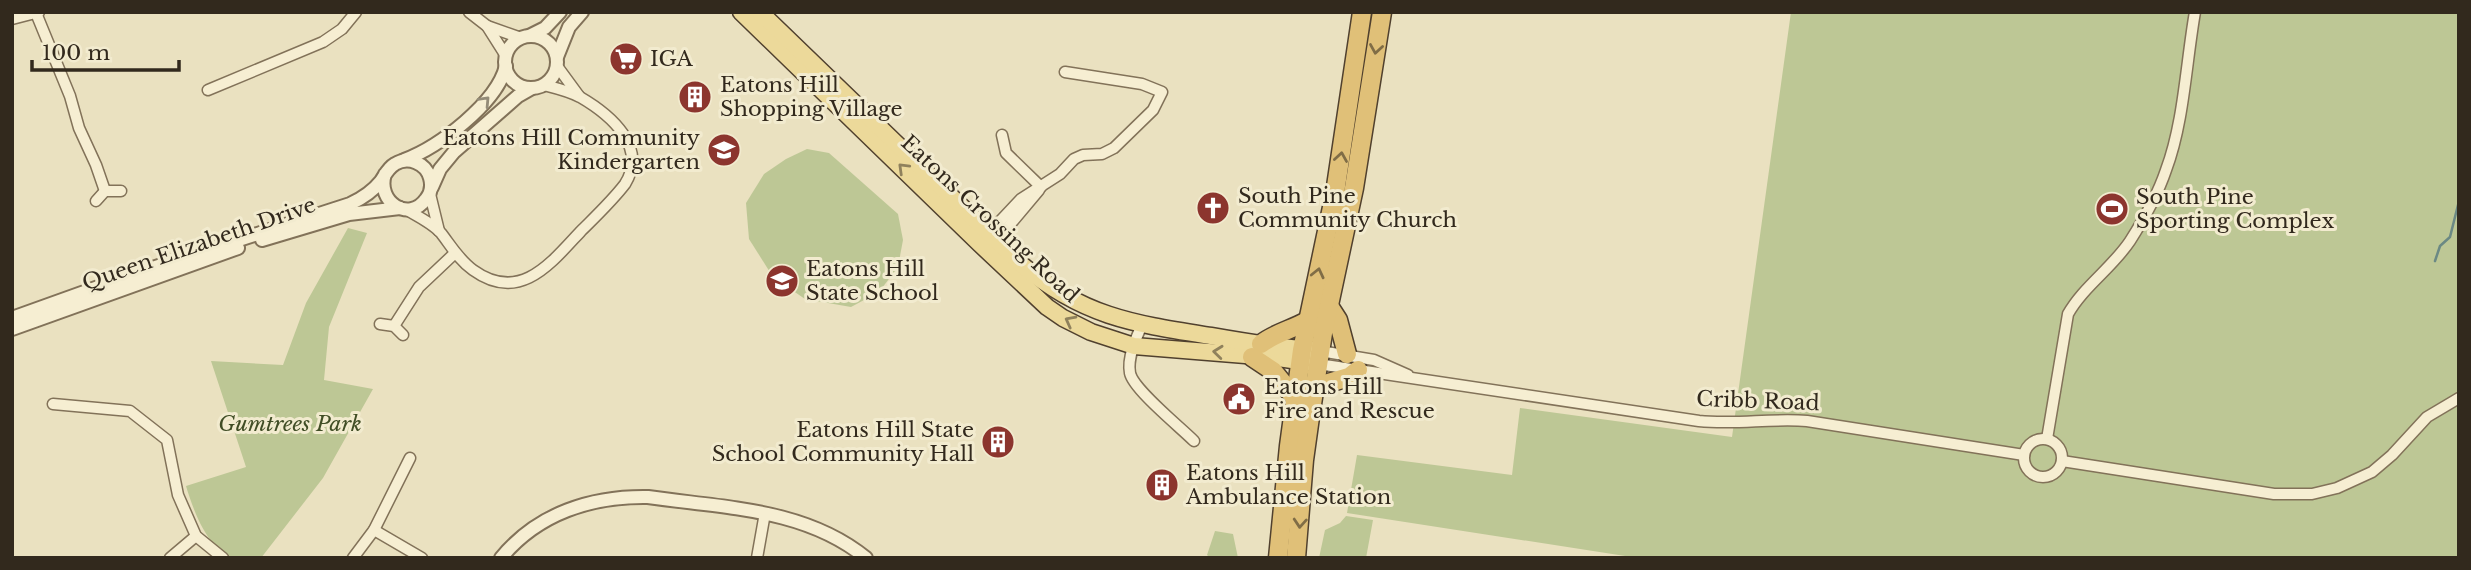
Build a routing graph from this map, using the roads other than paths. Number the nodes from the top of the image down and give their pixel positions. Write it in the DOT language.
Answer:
graph roads {
  1 [pos="356,12"];
  2 [pos="469,12"];
  3 [pos="560,12"];
  4 [pos="582,12"];
  5 [pos="741,12"];
  6 [pos="760,12"];
  7 [pos="1362,12"];
  8 [pos="1382,12"];
  9 [pos="2194,12"];
  10 [pos="38,13"];
  11 [pos="12,19"];
  12 [pos="486,26"];
  13 [pos="525,37"];
  14 [pos="506,61"];
  15 [pos="557,61"];
  16 [pos="1065,72"];
  17 [pos="538,86"];
  18 [pos="208,90"];
  19 [pos="579,97"];
  20 [pos="1002,135"];
  21 [pos="401,162"];
  22 [pos="385,174"];
  23 [pos="1041,187"];
  24 [pos="105,191"];
  25 [pos="121,191"];
  26 [pos="430,192"];
  27 [pos="96,201"];
  28 [pos="403,209"];
  29 [pos="439,231"];
  30 [pos="993,236"];
  31 [pos="455,253"];
  32 [pos="1329,306"];
  33 [pos="12,318"];
  34 [pos="1307,321"];
  35 [pos="380,324"];
  36 [pos="1142,325"];
  37 [pos="394,326"];
  38 [pos="12,329"];
  39 [pos="403,335"];
  40 [pos="1134,346"];
  41 [pos="1256,350"];
  42 [pos="1347,354"];
  43 [pos="1310,356"];
  44 [pos="1358,370"];
  45 [pos="1408,376"];
  46 [pos="1315,387"];
  47 [pos="1295,398"];
  48 [pos="2459,398"];
  49 [pos="53,404"];
  50 [pos="2047,439"];
  51 [pos="1194,441"];
  52 [pos="2024,455"];
  53 [pos="410,458"];
  54 [pos="2062,461"];
  55 [pos="765,513"];
  56 [pos="374,530"];
  57 [pos="196,536"];
  58 [pos="170,558"];
  59 [pos="223,558"];
  60 [pos="353,558"];
  61 [pos="422,558"];
  62 [pos="501,558"];
  63 [pos="757,558"];
  64 [pos="866,558"];
  65 [pos="1278,558"];
  66 [pos="1296,558"];
  1 -- 18 [label="street"];
  2 -- 12 [label="street"];
  3 -- 13 [label="street"];
  4 -- 15 [label="street"];
  40 -- 5 [label="main road, Eatons Crossing Road, one-way"];
  6 -- 30 [label="main road, Eatons Crossing Road"];
  34 -- 7 [label="highway, one-way"];
  8 -- 32 [label="highway, one-way"];
  9 -- 50 [label="street"];
  10 -- 11 [label="street"];
  10 -- 24 [label="street"];
  12 -- 13 [label="street"];
  12 -- 14 [label="street"];
  13 -- 14 [label="street"];
  13 -- 15 [label="street"];
  14 -- 17 [label="street"];
  21 -- 14 [label="street, one-way"];
  15 -- 17 [label="street"];
  15 -- 19 [label="street"];
  16 -- 23 [label="street"];
  17 -- 19 [label="street"];
  17 -- 26 [label="street"];
  19 -- 31 [label="street"];
  20 -- 23 [label="street"];
  21 -- 22 [label="street"];
  21 -- 26 [label="street"];
  22 -- 28 [label="street"];
  22 -- 33 [label="street, Queen Elizabeth Drive"];
  23 -- 30 [label="street"];
  24 -- 25 [label="street"];
  24 -- 27 [label="street"];
  26 -- 28 [label="street"];
  26 -- 29 [label="street"];
  28 -- 29 [label="street"];
  28 -- 38 [label="street, Queen Elizabeth Drive"];
  29 -- 31 [label="street"];
  30 -- 36 [label="main road, Eatons Crossing Road"];
  31 -- 37 [label="street"];
  32 -- 42 [label="highway"];
  32 -- 43 [label="highway"];
  34 -- 41 [label="highway"];
  34 -- 43 [label="highway"];
  35 -- 37 [label="street"];
  36 -- 40 [label="street"];
  36 -- 41 [label="main road, Eatons Crossing Road"];
  37 -- 39 [label="street"];
  41 -- 40 [label="main road, Eatons Crossing Road, one-way"];
  40 -- 51 [label="street"];
  41 -- 43 [label="main road, Eatons Crossing Road"];
  41 -- 47 [label="highway"];
  42 -- 43 [label="street, Cribb Road"];
  42 -- 45 [label="street, Cribb Road"];
  43 -- 44 [label="street, Cribb Road"];
  43 -- 46 [label="highway"];
  43 -- 47 [label="highway"];
  44 -- 45 [label="street, Cribb Road"];
  44 -- 46 [label="highway"];
  45 -- 52 [label="street, Cribb Road"];
  46 -- 66 [label="highway, one-way"];
  47 -- 65 [label="highway"];
  48 -- 54 [label="street"];
  49 -- 57 [label="street"];
  50 -- 52 [label="street"];
  50 -- 54 [label="street"];
  52 -- 54 [label="street"];
  53 -- 56 [label="street"];
  55 -- 62 [label="street"];
  55 -- 63 [label="street"];
  55 -- 64 [label="street"];
  56 -- 60 [label="street"];
  56 -- 61 [label="street"];
  57 -- 58 [label="street"];
  57 -- 59 [label="street"];
}
